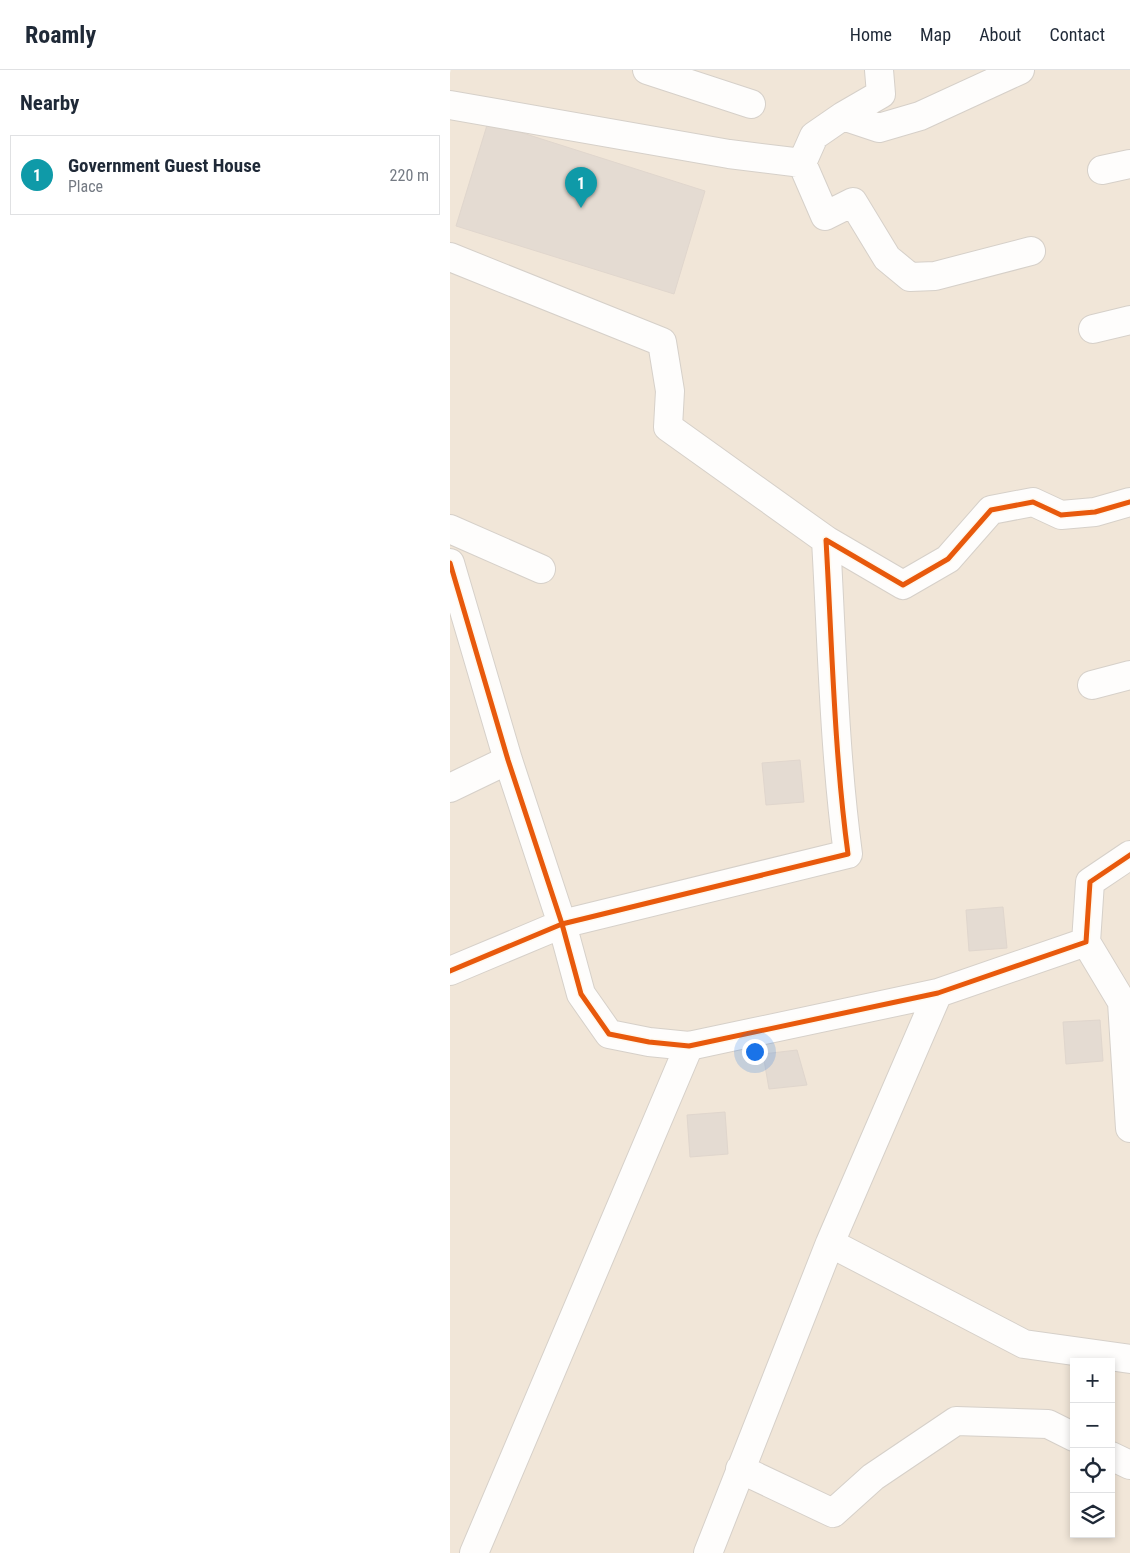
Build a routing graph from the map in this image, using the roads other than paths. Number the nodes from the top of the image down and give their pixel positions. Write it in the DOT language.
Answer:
graph roads {
  1 [pos="647,70"];
  2 [pos="878,70"];
  3 [pos="1020,70"];
  4 [pos="751,104"];
  5 [pos="450,105"];
  6 [pos="843,116"];
  7 [pos="802,163"];
  8 [pos="1130,164"];
  9 [pos="1102,170"];
  10 [pos="1031,250"];
  11 [pos="450,257"];
  12 [pos="1130,320"];
  13 [pos="1093,329"];
  14 [pos="1130,502"];
  15 [pos="450,529"];
  16 [pos="826,540"];
  17 [pos="450,563"];
  18 [pos="541,569"];
  19 [pos="1130,675"];
  20 [pos="1092,685"];
  21 [pos="508,760"];
  22 [pos="450,788"];
  23 [pos="1130,855"];
  24 [pos="562,924"];
  25 [pos="1086,942"];
  26 [pos="450,971"];
  27 [pos="938,993"];
  28 [pos="689,1046"];
  29 [pos="1130,1128"];
  30 [pos="830,1243"];
  31 [pos="1130,1359"];
  32 [pos="1070,1435"];
  33 [pos="1115,1458"];
  34 [pos="1130,1465"];
  35 [pos="740,1469"];
  36 [pos="474,1553"];
  37 [pos="708,1553"];
  1 -- 4 [label="street"];
  2 -- 6 [label="street"];
  3 -- 6 [label="street"];
  5 -- 7 [label="street"];
  6 -- 7 [label="street"];
  7 -- 10 [label="street"];
  8 -- 9 [label="street"];
  11 -- 16 [label="street"];
  12 -- 13 [label="street"];
  14 -- 16 [label="street"];
  15 -- 18 [label="street"];
  16 -- 24 [label="street"];
  17 -- 21 [label="street"];
  19 -- 20 [label="street"];
  21 -- 22 [label="street"];
  21 -- 24 [label="street"];
  23 -- 25 [label="street"];
  24 -- 26 [label="street"];
  24 -- 28 [label="street"];
  25 -- 27 [label="street"];
  25 -- 29 [label="street"];
  27 -- 28 [label="street"];
  27 -- 30 [label="street"];
  28 -- 36 [label="street"];
  30 -- 31 [label="street"];
  30 -- 35 [label="street"];
  32 -- 35 [label="street"];
  33 -- 34 [label="street"];
  35 -- 37 [label="street"];
}
